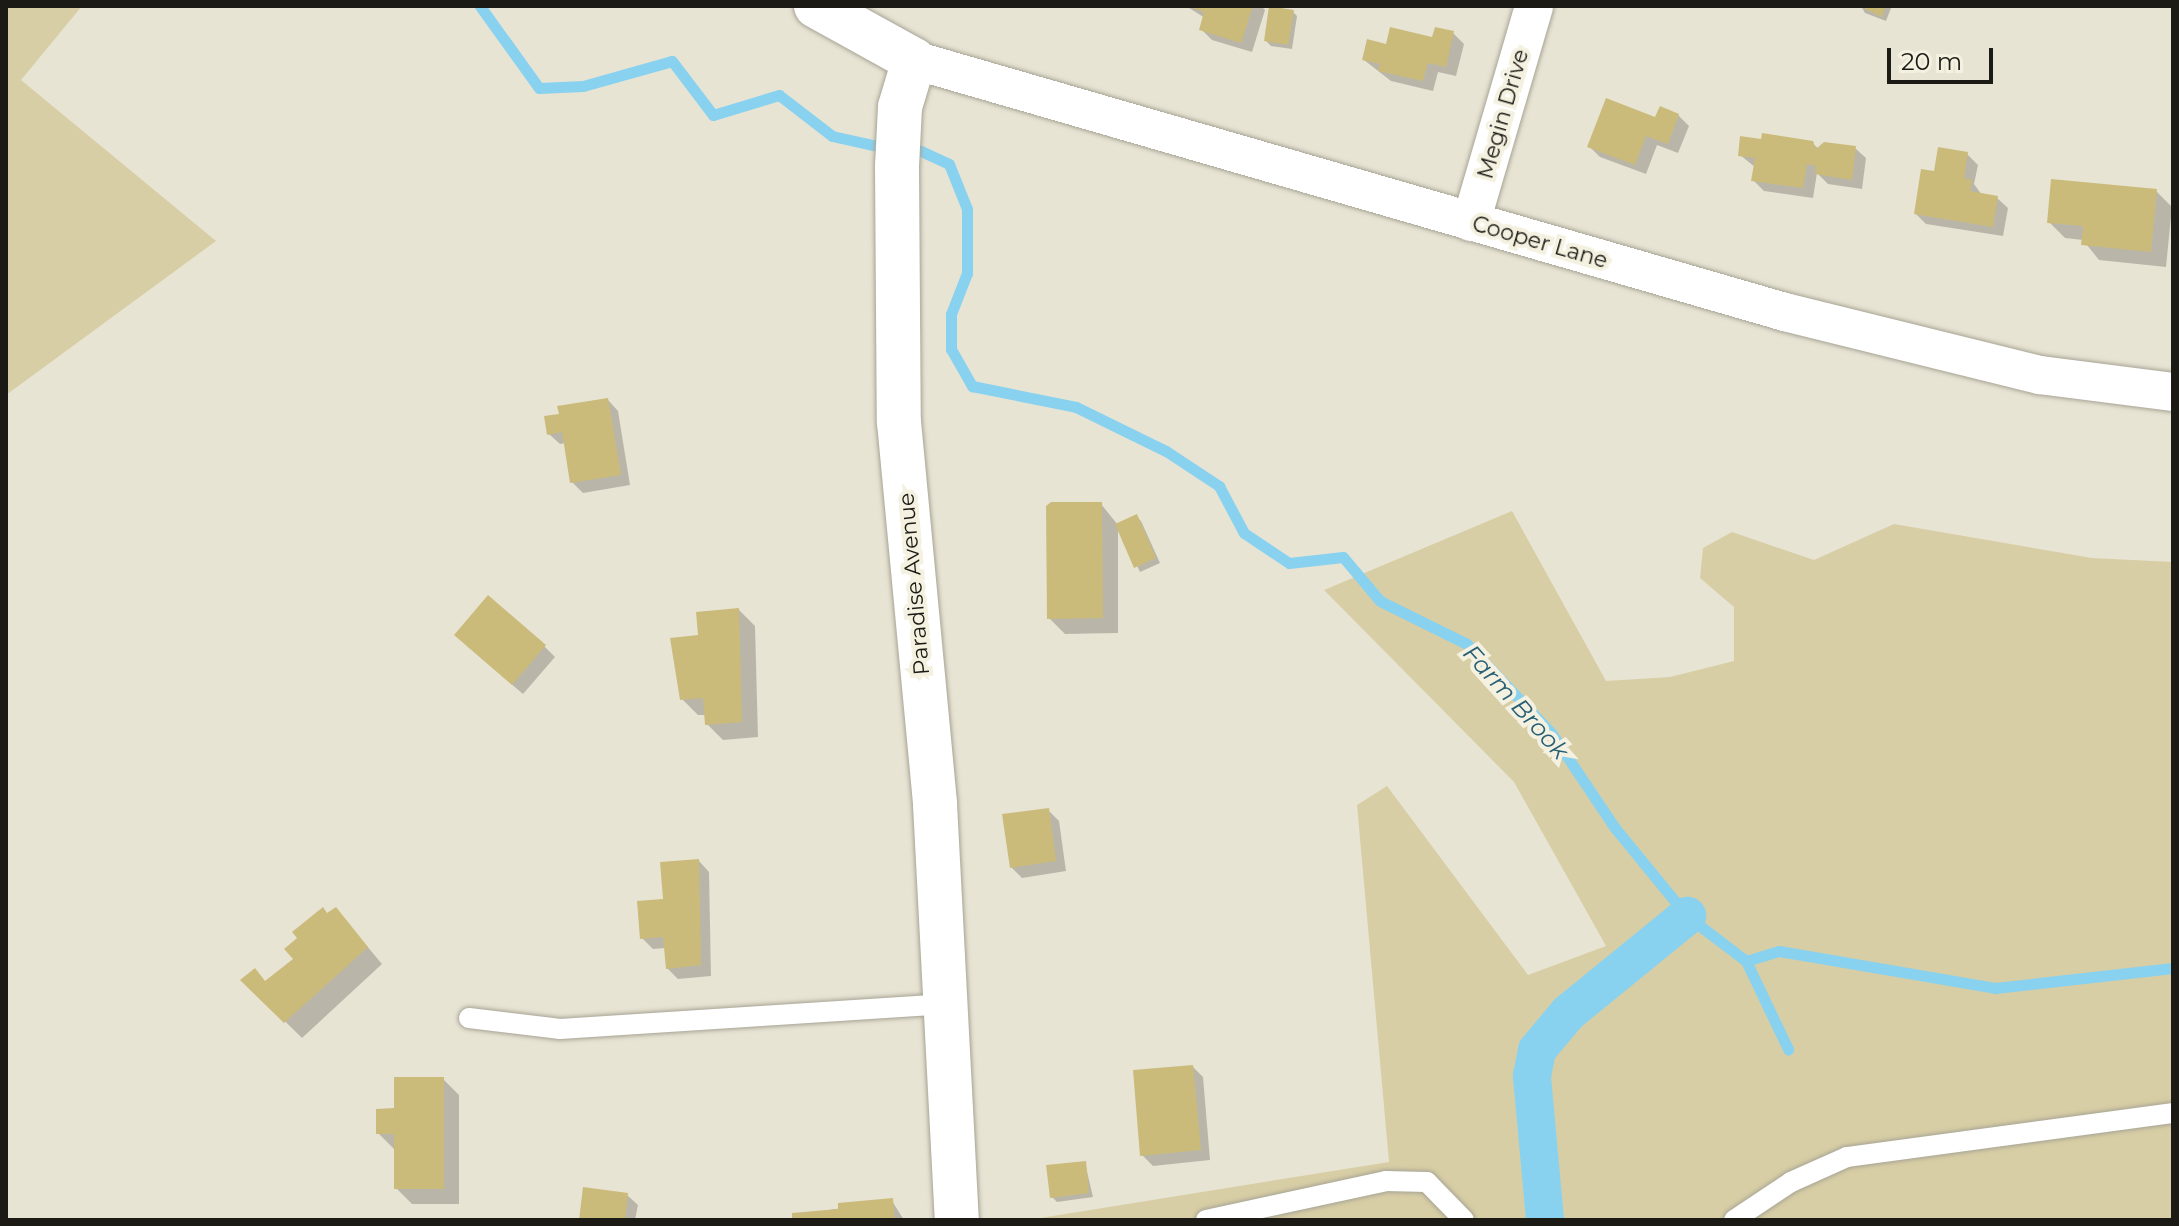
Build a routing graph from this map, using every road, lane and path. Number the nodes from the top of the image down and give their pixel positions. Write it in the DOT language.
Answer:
graph roads {
  1 [pos="816,6"];
  2 [pos="1534,6"];
  3 [pos="914,60"];
  4 [pos="1471,222"];
  5 [pos="2173,392"];
  6 [pos="947,1004"];
  7 [pos="469,1018"];
  8 [pos="2173,1113"];
  9 [pos="957,1220"];
  10 [pos="1206,1220"];
  11 [pos="1464,1220"];
  12 [pos="1734,1220"];
  1 -- 3 [label="street"];
  2 -- 4 [label="street, Megin Drive"];
  3 -- 4 [label="street, Cooper Lane"];
  3 -- 6 [label="street, Paradise Avenue"];
  4 -- 5 [label="street, Cooper Lane"];
  6 -- 7 [label="lane"];
  6 -- 9 [label="street, Paradise Avenue"];
  8 -- 12 [label="lane"];
  10 -- 11 [label="lane"];
}
